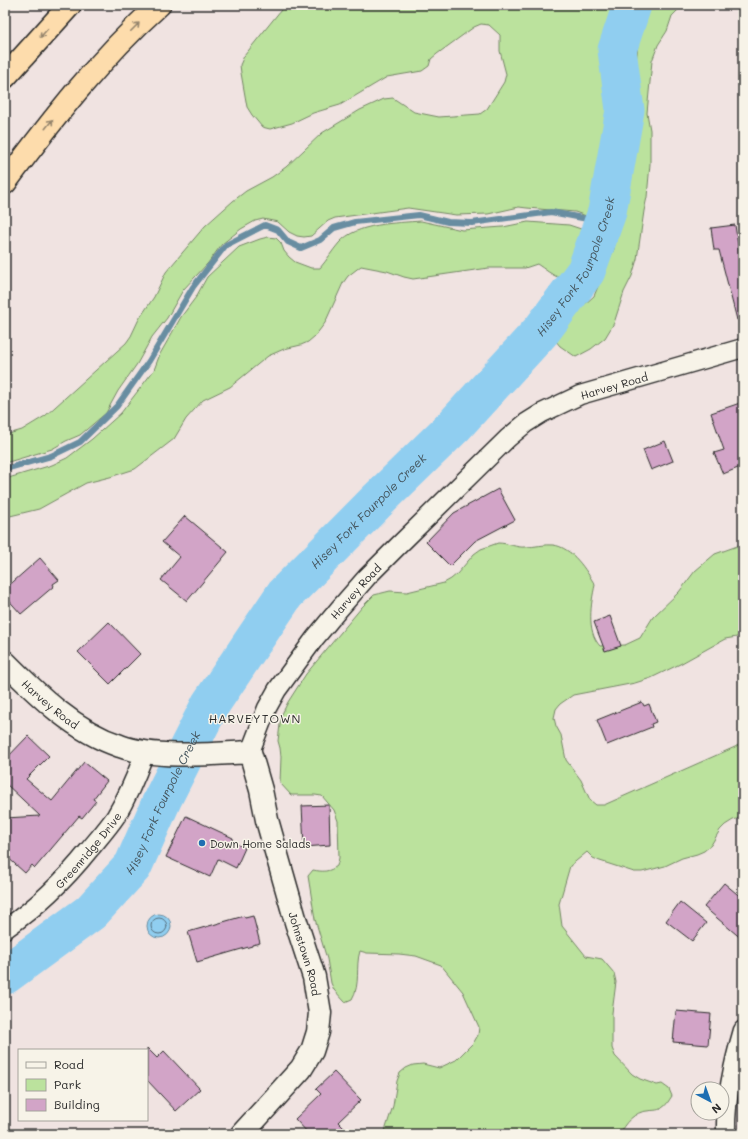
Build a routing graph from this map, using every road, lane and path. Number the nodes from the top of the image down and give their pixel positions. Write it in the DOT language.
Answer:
graph roads {
  1 [pos="70,5"];
  2 [pos="158,5"];
  3 [pos="5,77"];
  4 [pos="5,184"];
  5 [pos="743,348"];
  6 [pos="5,662"];
  7 [pos="250,752"];
  8 [pos="153,753"];
  9 [pos="5,929"];
  10 [pos="743,1030"];
  11 [pos="242,1134"];
  12 [pos="726,1134"];
  1 -- 3 [label="highway, one-way"];
  4 -- 2 [label="highway, one-way"];
  5 -- 7 [label="street, Harvey Road"];
  6 -- 8 [label="street, Harvey Road"];
  7 -- 8 [label="street, Harvey Road"];
  7 -- 11 [label="street, Johnstown Road"];
  8 -- 9 [label="street, Greenridge Drive"];
  10 -- 12 [label="street"];
}
